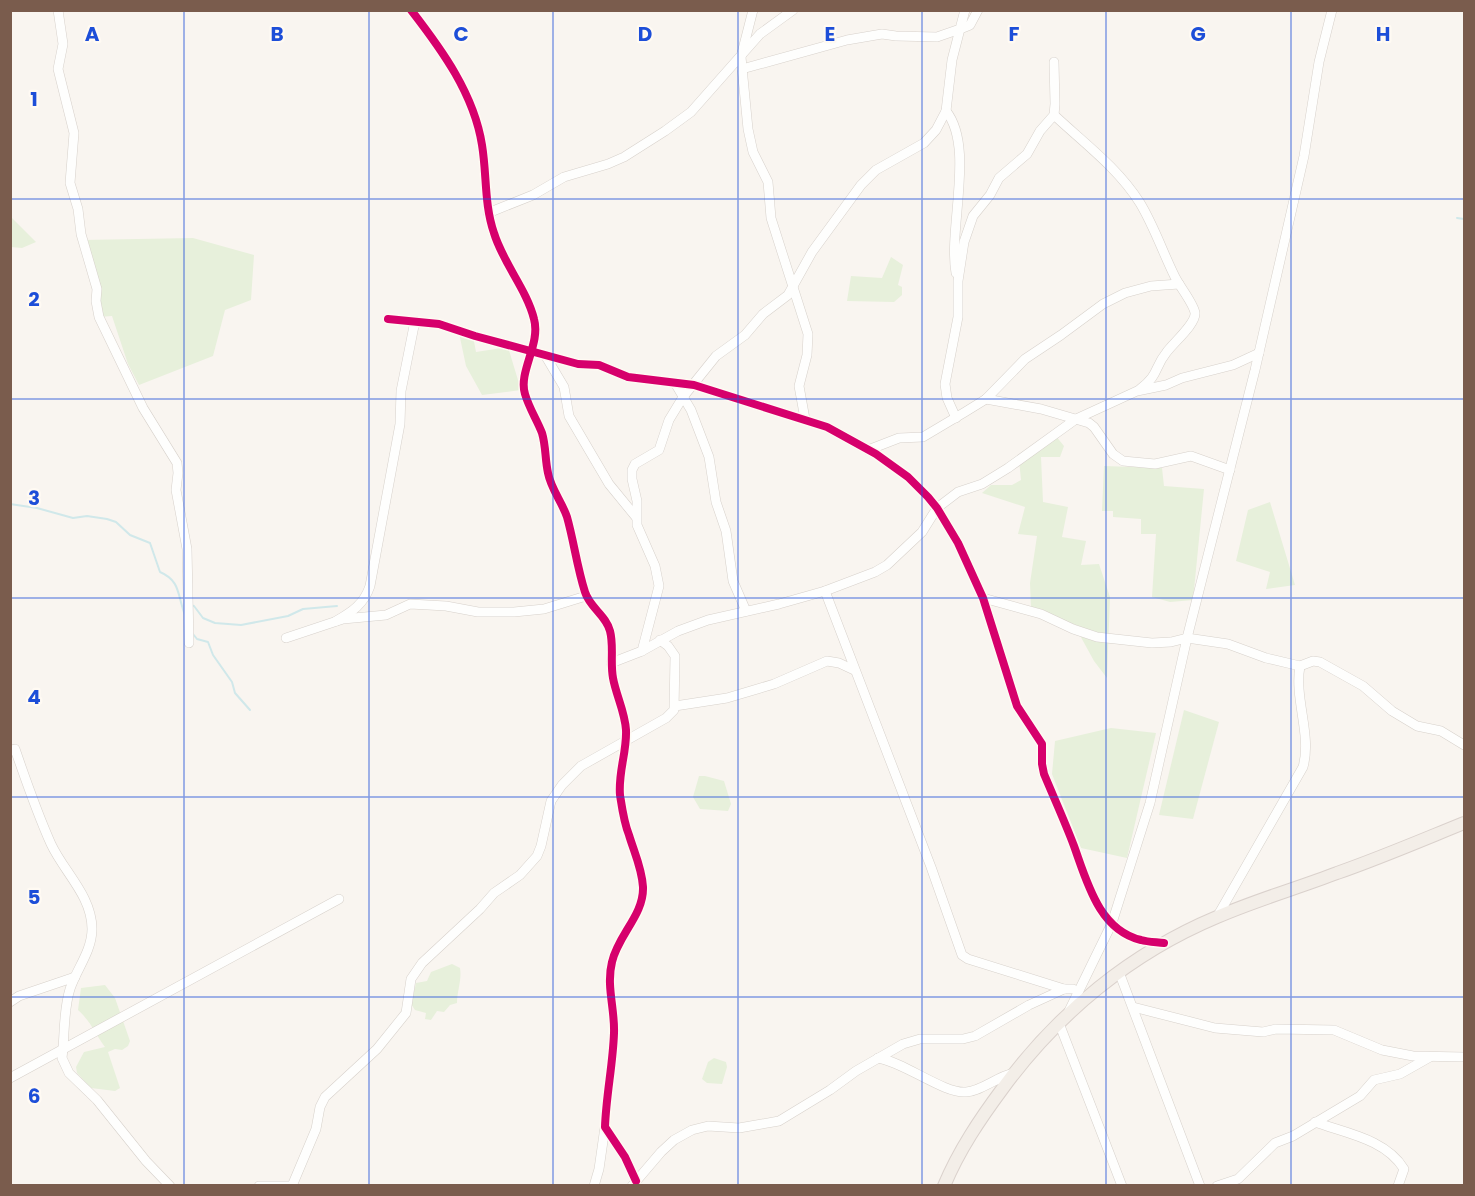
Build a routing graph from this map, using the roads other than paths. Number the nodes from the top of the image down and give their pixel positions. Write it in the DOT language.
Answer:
graph roads {
  1 [pos="58,10"];
  2 [pos="411,10"];
  3 [pos="753,10"];
  4 [pos="793,10"];
  5 [pos="965,10"];
  6 [pos="978,10"];
  7 [pos="1332,10"];
  8 [pos="960,29"];
  9 [pos="741,57"];
  10 [pos="1054,62"];
  11 [pos="742,69"];
  12 [pos="946,111"];
  13 [pos="1054,115"];
  14 [pos="488,213"];
  15 [pos="958,281"];
  16 [pos="1179,284"];
  17 [pos="793,288"];
  18 [pos="388,319"];
  19 [pos="415,321"];
  20 [pos="533,351"];
  21 [pos="1259,353"];
  22 [pos="545,355"];
  23 [pos="675,383"];
  24 [pos="694,386"];
  25 [pos="1137,391"];
  26 [pos="683,397"];
  27 [pos="986,399"];
  28 [pos="956,418"];
  29 [pos="805,419"];
  30 [pos="1076,419"];
  31 [pos="868,450"];
  32 [pos="1230,470"];
  33 [pos="937,508"];
  34 [pos="636,517"];
  35 [pos="825,591"];
  36 [pos="586,596"];
  37 [pos="983,598"];
  38 [pos="746,611"];
  39 [pos="336,621"];
  40 [pos="286,638"];
  41 [pos="1187,638"];
  42 [pos="660,640"];
  43 [pos="189,643"];
  44 [pos="642,651"];
  45 [pos="611,663"];
  46 [pos="1300,666"];
  47 [pos="854,670"];
  48 [pos="675,706"];
  49 [pos="625,740"];
  50 [pos="1464,745"];
  51 [pos="10,751"];
  52 [pos="1464,823"];
  53 [pos="339,899"];
  54 [pos="1217,917"];
  55 [pos="1112,923"];
  56 [pos="1164,943"];
  57 [pos="1119,972"];
  58 [pos="75,977"];
  59 [pos="10,1002"];
  60 [pos="1133,1007"];
  61 [pos="1068,1014"];
  62 [pos="1059,1023"];
  63 [pos="63,1050"];
  64 [pos="1430,1057"];
  65 [pos="1464,1057"];
  66 [pos="879,1058"];
  67 [pos="1014,1073"];
  68 [pos="10,1078"];
  69 [pos="1315,1122"];
  70 [pos="605,1127"];
  71 [pos="634,1183"];
  72 [pos="170,1185"];
  73 [pos="259,1185"];
  74 [pos="292,1185"];
  75 [pos="594,1185"];
  76 [pos="944,1185"];
  77 [pos="1122,1185"];
  78 [pos="1200,1185"];
  79 [pos="1217,1185"];
  80 [pos="1398,1185"];
  1 -- 43 [label="street"];
  2 -- 14 [label="street"];
  3 -- 9 [label="street"];
  4 -- 9 [label="street"];
  5 -- 8 [label="street"];
  6 -- 8 [label="street"];
  7 -- 21 [label="street"];
  8 -- 11 [label="street"];
  8 -- 12 [label="street"];
  9 -- 11 [label="street"];
  9 -- 14 [label="street"];
  10 -- 13 [label="street"];
  11 -- 17 [label="street"];
  12 -- 15 [label="street"];
  12 -- 17 [label="street"];
  13 -- 15 [label="street"];
  13 -- 16 [label="street"];
  14 -- 20 [label="street"];
  15 -- 28 [label="street"];
  16 -- 25 [label="street"];
  16 -- 27 [label="street"];
  17 -- 24 [label="street"];
  17 -- 29 [label="street"];
  18 -- 19 [label="street"];
  19 -- 20 [label="street"];
  19 -- 39 [label="street"];
  20 -- 22 [label="street"];
  20 -- 36 [label="street"];
  21 -- 25 [label="street"];
  21 -- 32 [label="street"];
  22 -- 23 [label="street"];
  22 -- 34 [label="street"];
  23 -- 24 [label="street"];
  23 -- 26 [label="street"];
  24 -- 26 [label="street"];
  24 -- 29 [label="street"];
  25 -- 30 [label="street"];
  26 -- 34 [label="street"];
  26 -- 38 [label="street"];
  27 -- 28 [label="street"];
  27 -- 30 [label="street"];
  28 -- 31 [label="street"];
  29 -- 31 [label="street"];
  30 -- 32 [label="street"];
  30 -- 33 [label="street"];
  31 -- 33 [label="street"];
  32 -- 41 [label="street"];
  33 -- 35 [label="street"];
  33 -- 37 [label="street"];
  34 -- 44 [label="street"];
  35 -- 38 [label="street"];
  35 -- 47 [label="street"];
  36 -- 39 [label="street"];
  36 -- 45 [label="street"];
  37 -- 41 [label="street"];
  37 -- 55 [label="street"];
  38 -- 42 [label="street"];
  39 -- 40 [label="street"];
  41 -- 46 [label="street"];
  41 -- 55 [label="street"];
  42 -- 44 [label="street"];
  42 -- 48 [label="street"];
  44 -- 45 [label="street"];
  45 -- 49 [label="street"];
  46 -- 50 [label="street"];
  46 -- 54 [label="street"];
  47 -- 48 [label="street"];
  47 -- 66 [label="street"];
  48 -- 49 [label="street"];
  49 -- 70 [label="street"];
  49 -- 74 [label="street"];
  51 -- 58 [label="street"];
  52 -- 54 [label="main road"];
  53 -- 63 [label="street"];
  54 -- 56 [label="main road"];
  55 -- 56 [label="street"];
  55 -- 61 [label="street"];
  56 -- 57 [label="main road"];
  57 -- 60 [label="street"];
  57 -- 61 [label="main road"];
  58 -- 59 [label="street"];
  58 -- 63 [label="street"];
  60 -- 64 [label="street"];
  60 -- 78 [label="street"];
  61 -- 62 [label="main road"];
  62 -- 67 [label="main road"];
  62 -- 77 [label="street"];
  63 -- 68 [label="street"];
  63 -- 72 [label="street"];
  64 -- 65 [label="street"];
  64 -- 69 [label="street"];
  66 -- 67 [label="street"];
  66 -- 71 [label="street"];
  67 -- 76 [label="main road"];
  69 -- 79 [label="street"];
  69 -- 80 [label="street"];
  70 -- 71 [label="street"];
  70 -- 75 [label="street"];
  73 -- 74 [label="street"];
}
